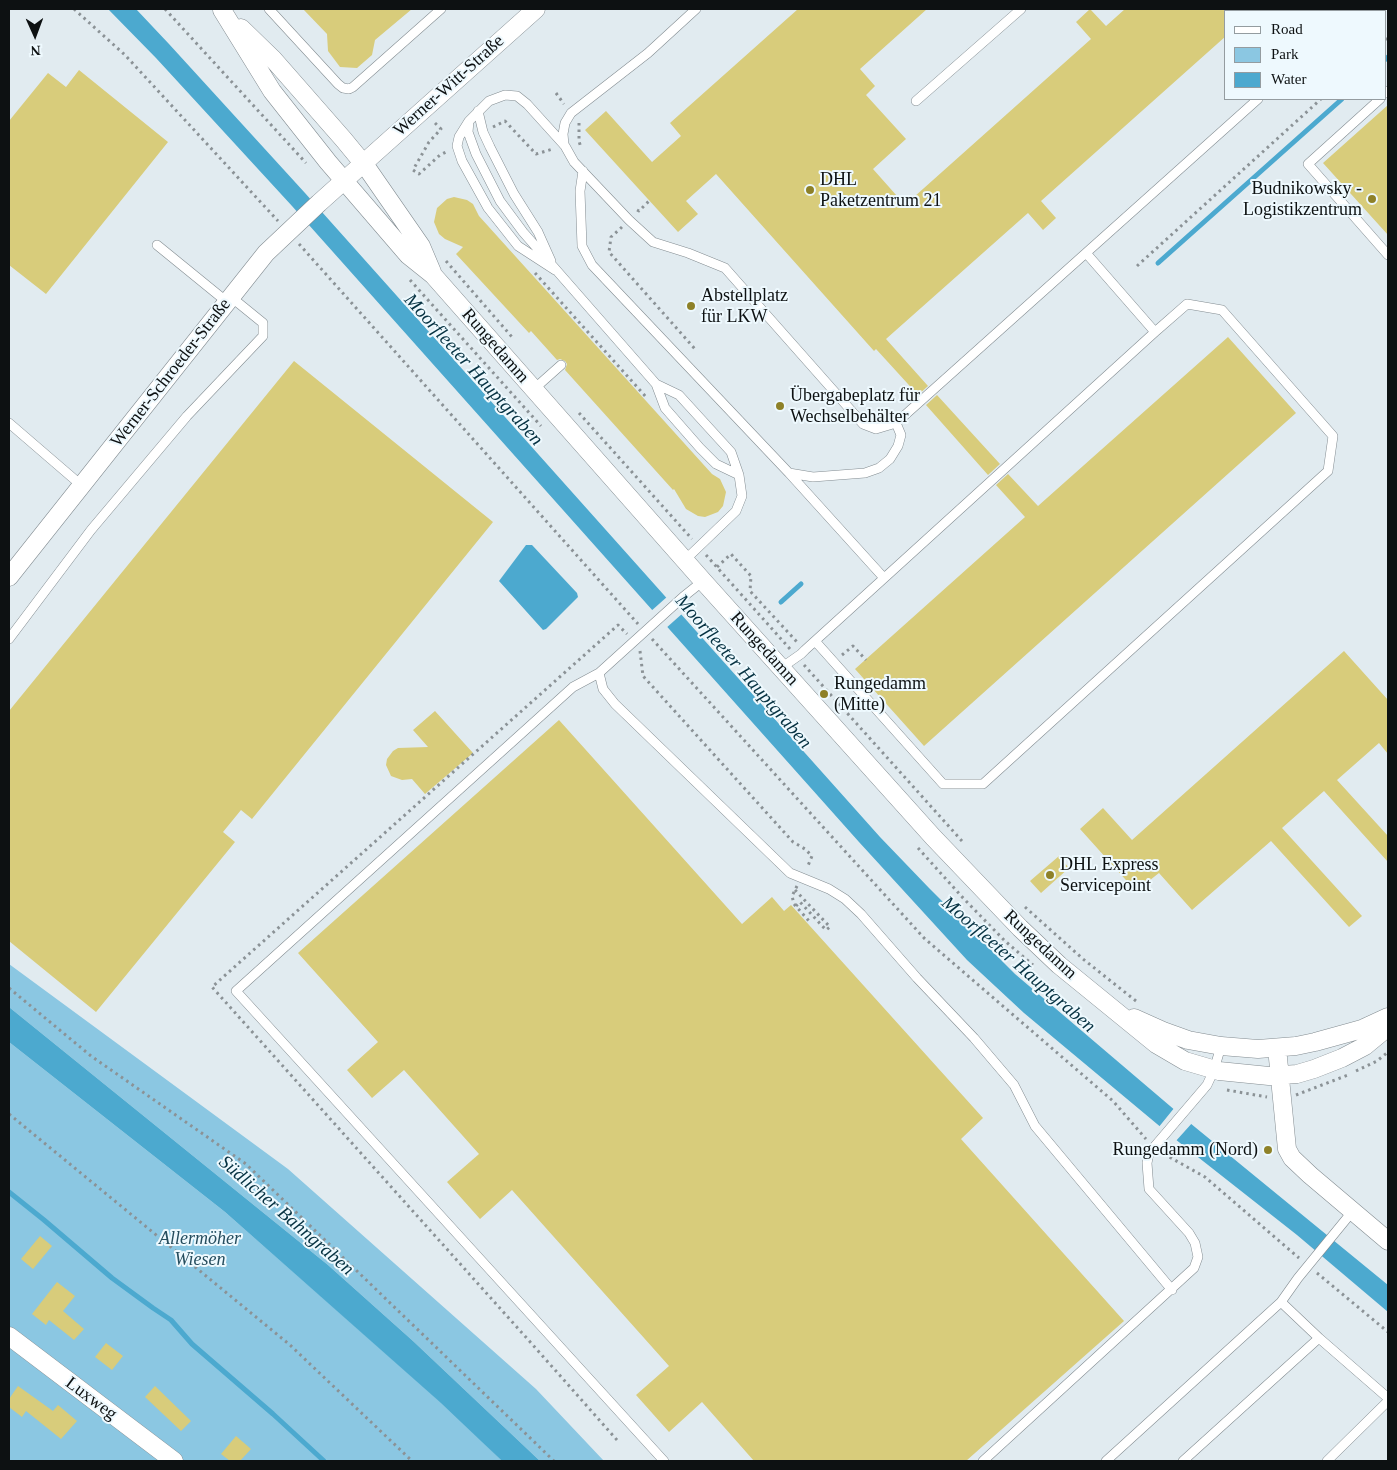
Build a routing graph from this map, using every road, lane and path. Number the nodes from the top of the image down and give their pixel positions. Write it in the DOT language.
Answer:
graph roads {
  1 [pos="74,9"];
  2 [pos="165,9"];
  3 [pos="222,9"];
  4 [pos="269,9"];
  5 [pos="441,9"];
  6 [pos="536,9"];
  7 [pos="696,9"];
  8 [pos="1021,9"];
  9 [pos="1257,100"];
  10 [pos="1320,100"];
  11 [pos="1379,100"];
  12 [pos="916,101"];
  13 [pos="478,111"];
  14 [pos="470,121"];
  15 [pos="580,124"];
  16 [pos="564,146"];
  17 [pos="448,150"];
  18 [pos="583,152"];
  19 [pos="453,159"];
  20 [pos="363,164"];
  21 [pos="312,170"];
  22 [pos="583,171"];
  23 [pos="344,180"];
  24 [pos="649,201"];
  25 [pos="632,205"];
  26 [pos="638,211"];
  27 [pos="629,220"];
  28 [pos="279,223"];
  29 [pos="297,242"];
  30 [pos="157,245"];
  31 [pos="1086,253"];
  32 [pos="441,254"];
  33 [pos="1388,255"];
  34 [pos="529,266"];
  35 [pos="1137,266"];
  36 [pos="556,270"];
  37 [pos="433,275"];
  38 [pos="229,299"];
  39 [pos="1155,332"];
  40 [pos="516,341"];
  41 [pos="695,349"];
  42 [pos="561,366"];
  43 [pos="656,384"];
  44 [pos="534,390"];
  45 [pos="648,399"];
  46 [pos="574,407"];
  47 [pos="9,423"];
  48 [pos="896,423"];
  49 [pos="789,473"];
  50 [pos="739,475"];
  51 [pos="81,485"];
  52 [pos="698,546"];
  53 [pos="685,560"];
  54 [pos="717,567"];
  55 [pos="9,577"];
  56 [pos="884,578"];
  57 [pos="703,582"];
  58 [pos="647,629"];
  59 [pos="9,639"];
  60 [pos="633,641"];
  61 [pos="815,641"];
  62 [pos="805,650"];
  63 [pos="797,656"];
  64 [pos="866,660"];
  65 [pos="834,662"];
  66 [pos="781,668"];
  67 [pos="599,673"];
  68 [pos="967,846"];
  69 [pos="802,877"];
  70 [pos="795,890"];
  71 [pos="1018,901"];
  72 [pos="796,906"];
  73 [pos="808,923"];
  74 [pos="9,988"];
  75 [pos="1111,1007"];
  76 [pos="1144,1007"];
  77 [pos="1388,1017"];
  78 [pos="1388,1027"];
  79 [pos="1221,1046"];
  80 [pos="1277,1048"];
  81 [pos="1214,1070"];
  82 [pos="1279,1076"];
  83 [pos="9,1114"];
  84 [pos="1154,1148"];
  85 [pos="1352,1212"];
  86 [pos="1385,1234"];
  87 [pos="1309,1264"];
  88 [pos="1172,1290"];
  89 [pos="1281,1302"];
  90 [pos="1388,1332"];
  91 [pos="9,1336"];
  92 [pos="1319,1338"];
  93 [pos="1388,1400"];
  94 [pos="617,1440"];
  95 [pos="174,1461"];
  96 [pos="412,1461"];
  97 [pos="554,1461"];
  98 [pos="664,1461"];
  99 [pos="983,1461"];
  100 [pos="1106,1461"];
  101 [pos="1183,1461"];
  102 [pos="1327,1461"];
  1 -- 28 [label="path"];
  2 -- 21 [label="path"];
  3 -- 20 [label="street, Rungedamm"];
  3 -- 23 [label="street, Rungedamm"];
  4 -- 5 [label="lane"];
  6 -- 20 [label="street, Werner-Witt-Straße"];
  7 -- 16 [label="lane"];
  8 -- 12 [label="lane"];
  9 -- 31 [label="lane"];
  10 -- 35 [label="path"];
  11 -- 33 [label="lane"];
  13 -- 14 [label="lane"];
  13 -- 16 [label="lane"];
  13 -- 36 [label="lane"];
  14 -- 36 [label="lane"];
  14 -- 36 [label="lane"];
  15 -- 18 [label="path"];
  16 -- 22 [label="lane"];
  17 -- 19 [label="path"];
  20 -- 23 [label="street, Werner-Witt-Straße"];
  20 -- 37 [label="street, Rungedamm"];
  22 -- 27 [label="lane"];
  22 -- 49 [label="lane"];
  23 -- 37 [label="street, Rungedamm"];
  23 -- 38 [label="street, Werner-Schroeder-Straße"];
  24 -- 26 [label="path"];
  25 -- 26 [label="path"];
  26 -- 27 [label="path"];
  27 -- 41 [label="path"];
  27 -- 48 [label="lane"];
  29 -- 58 [label="path"];
  30 -- 38 [label="lane"];
  31 -- 39 [label="lane"];
  31 -- 48 [label="lane"];
  32 -- 40 [label="path"];
  34 -- 45 [label="path"];
  36 -- 43 [label="lane"];
  37 -- 44 [label="street, Rungedamm"];
  38 -- 51 [label="street, Werner-Schroeder-Straße"];
  38 -- 59 [label="lane"];
  39 -- 56 [label="lane"];
  39 -- 65 [label="lane"];
  42 -- 44 [label="lane"];
  43 -- 50 [label="lane"];
  43 -- 50 [label="lane"];
  44 -- 53 [label="street, Rungedamm"];
  46 -- 52 [label="path"];
  47 -- 51 [label="lane"];
  48 -- 49 [label="lane"];
  49 -- 56 [label="lane"];
  50 -- 52 [label="lane"];
  51 -- 55 [label="street, Werner-Schroeder-Straße"];
  52 -- 53 [label="lane"];
  52 -- 54 [label="path"];
  53 -- 57 [label="street, Rungedamm"];
  54 -- 62 [label="path"];
  54 -- 63 [label="path"];
  56 -- 61 [label="lane"];
  57 -- 58 [label="lane"];
  57 -- 66 [label="street, Rungedamm"];
  58 -- 60 [label="lane"];
  58 -- 84 [label="path"];
  60 -- 67 [label="lane"];
  60 -- 69 [label="path"];
  60 -- 94 [label="path"];
  61 -- 62 [label="lane"];
  61 -- 65 [label="lane"];
  62 -- 63 [label="lane"];
  63 -- 66 [label="lane"];
  63 -- 68 [label="path"];
  64 -- 65 [label="path"];
  66 -- 75 [label="street, Rungedamm"];
  67 -- 69 [label="lane"];
  67 -- 98 [label="lane"];
  69 -- 70 [label="path"];
  69 -- 88 [label="lane"];
  70 -- 72 [label="path"];
  70 -- 72 [label="path"];
  71 -- 76 [label="path"];
  72 -- 73 [label="path"];
  74 -- 97 [label="path"];
  75 -- 79 [label="street, Rungedamm"];
  75 -- 81 [label="street, Rungedamm"];
  77 -- 80 [label="street, Rungedamm"];
  78 -- 82 [label="street, Rungedamm"];
  79 -- 80 [label="street, Rungedamm"];
  79 -- 81 [label="lane"];
  80 -- 82 [label="street"];
  81 -- 82 [label="street, Rungedamm"];
  81 -- 84 [label="lane"];
  82 -- 85 [label="street"];
  83 -- 96 [label="path"];
  84 -- 87 [label="path"];
  84 -- 88 [label="lane"];
  85 -- 86 [label="street"];
  85 -- 87 [label="lane"];
  87 -- 89 [label="lane"];
  87 -- 90 [label="path"];
  88 -- 99 [label="lane"];
  89 -- 92 [label="lane"];
  89 -- 100 [label="lane"];
  91 -- 95 [label="street, Luxweg"];
  92 -- 93 [label="lane"];
  92 -- 101 [label="lane"];
  93 -- 102 [label="lane"];
}
